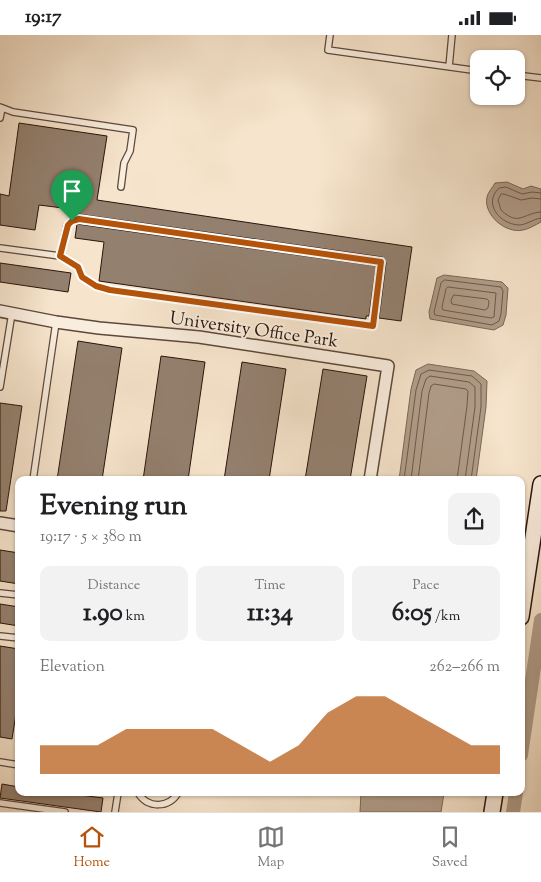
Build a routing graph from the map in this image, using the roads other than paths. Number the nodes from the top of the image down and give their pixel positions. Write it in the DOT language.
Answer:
graph roads {
  1 [pos="330,35"];
  2 [pos="452,35"];
  3 [pos="449,67"];
  4 [pos="470,70"];
  5 [pos="525,76"];
  6 [pos="541,78"];
  7 [pos="1,108"];
  8 [pos="0,118"];
  9 [pos="121,187"];
  10 [pos="0,248"];
  11 [pos="60,256"];
  12 [pos="6,312"];
  13 [pos="56,322"];
  14 [pos="0,387"];
  15 [pos="33,476"];
  16 [pos="371,476"];
  17 [pos="541,484"];
  18 [pos="0,523"];
  19 [pos="15,525"];
  20 [pos="536,551"];
  21 [pos="0,593"];
  22 [pos="15,595"];
  23 [pos="525,599"];
  24 [pos="0,636"];
  25 [pos="15,638"];
  26 [pos="0,762"];
  27 [pos="15,764"];
  28 [pos="118,796"];
  29 [pos="141,796"];
  30 [pos="175,796"];
  31 [pos="495,796"];
  32 [pos="0,803"];
  33 [pos="65,812"];
  34 [pos="115,812"];
  35 [pos="492,812"];
  1 -- 3 [label="lane"];
  2 -- 3 [label="lane"];
  3 -- 4 [label="lane"];
  5 -- 6 [label="lane"];
  7 -- 8 [label="lane"];
  7 -- 9 [label="lane"];
  10 -- 11 [label="lane"];
  11 -- 11 [label="lane"];
  12 -- 13 [label="street, University Office Park"];
  12 -- 14 [label="lane"];
  13 -- 15 [label="lane"];
  13 -- 16 [label="street, University Office Park"];
  17 -- 20 [label="street"];
  18 -- 19 [label="street"];
  20 -- 23 [label="street"];
  21 -- 22 [label="lane"];
  24 -- 25 [label="lane"];
  26 -- 27 [label="lane"];
  28 -- 34 [label="lane"];
  29 -- 30 [label="lane"];
  31 -- 35 [label="street"];
  32 -- 33 [label="lane"];
}
